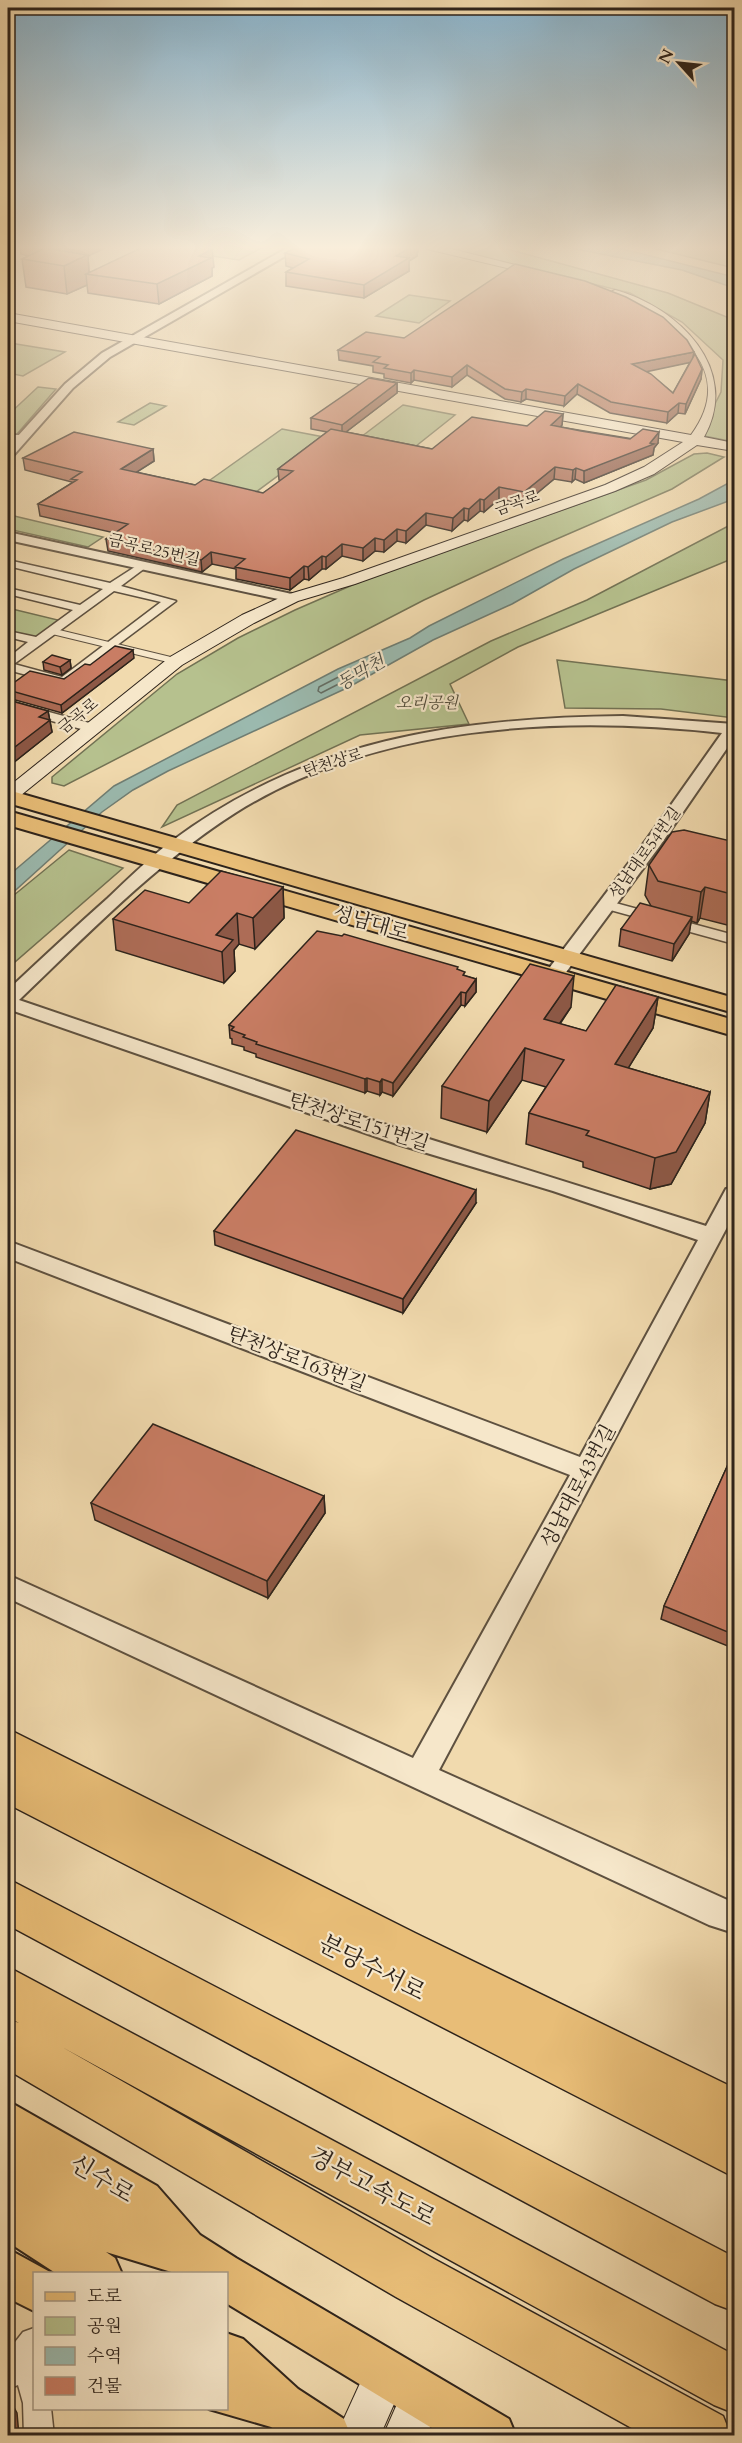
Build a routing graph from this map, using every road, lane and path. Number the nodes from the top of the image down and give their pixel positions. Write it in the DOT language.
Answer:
graph roads {
  1 [pos="100,361"];
  2 [pos="254,361"];
  3 [pos="714,361"];
  4 [pos="8,438"];
  5 [pos="22,438"];
  6 [pos="694,440"];
  7 [pos="732,446"];
  8 [pos="8,454"];
  9 [pos="8,536"];
  10 [pos="8,563"];
  11 [pos="141,566"];
  12 [pos="111,587"];
  13 [pos="8,591"];
  14 [pos="292,598"];
  15 [pos="81,609"];
  16 [pos="51,631"];
  17 [pos="8,634"];
  18 [pos="37,641"];
  19 [pos="111,645"];
  20 [pos="176,662"];
  21 [pos="8,665"];
  22 [pos="8,705"];
  23 [pos="92,728"];
  24 [pos="734,729"];
  25 [pos="14,798"];
  26 [pos="8,818"];
  27 [pos="653,843"];
  28 [pos="177,845"];
  29 [pos="673,849"];
  30 [pos="159,861"];
  31 [pos="608,905"];
  32 [pos="735,940"];
  33 [pos="561,967"];
  34 [pos="8,1002"];
  35 [pos="735,1006"];
  36 [pos="735,1028"];
  37 [pos="735,1194"];
  38 [pos="712,1236"];
  39 [pos="8,1249"];
  40 [pos="586,1470"];
  41 [pos="8,1586"];
  42 [pos="8,1747"];
  43 [pos="419,1776"];
  44 [pos="8,1784"];
  45 [pos="8,1901"];
  46 [pos="730,1917"];
  47 [pos="8,1991"];
  48 [pos="8,2043"];
  49 [pos="735,2112"];
  50 [pos="8,2123"];
  51 [pos="735,2154"];
  52 [pos="8,2170"];
  53 [pos="8,2216"];
  54 [pos="184,2251"];
  55 [pos="8,2271"];
  56 [pos="96,2272"];
  57 [pos="217,2272"];
  58 [pos="228,2278"];
  59 [pos="735,2285"];
  60 [pos="33,2287"];
  61 [pos="32,2346"];
  62 [pos="228,2358"];
  63 [pos="33,2370"];
  64 [pos="8,2374"];
  65 [pos="735,2385"];
  66 [pos="228,2393"];
  67 [pos="405,2400"];
  68 [pos="281,2406"];
  69 [pos="36,2410"];
  70 [pos="39,2436"];
  71 [pos="327,2436"];
  72 [pos="358,2436"];
  73 [pos="492,2436"];
  74 [pos="703,2436"];
  1 -- 5 [label="street"];
  2 -- 6 [label="main road"];
  3 -- 6 [label="main road, 금곡로"];
  4 -- 5 [label="street"];
  5 -- 8 [label="street"];
  6 -- 7 [label="main road"];
  6 -- 14 [label="main road, 금곡로"];
  9 -- 11 [label="street, 금곡로25번길"];
  10 -- 12 [label="street"];
  11 -- 12 [label="street"];
  11 -- 14 [label="street, 금곡로25번길"];
  12 -- 15 [label="street"];
  12 -- 19 [label="street"];
  13 -- 15 [label="street"];
  14 -- 20 [label="main road, 금곡로"];
  15 -- 16 [label="street"];
  16 -- 18 [label="street"];
  16 -- 19 [label="street"];
  17 -- 18 [label="street"];
  18 -- 21 [label="street"];
  19 -- 20 [label="street"];
  19 -- 21 [label="street"];
  20 -- 23 [label="main road, 금곡로"];
  22 -- 23 [label="street"];
  23 -- 25 [label="main road, 금곡로"];
  24 -- 27 [label="street, 성남대로54번길"];
  24 -- 28 [label="street, 탄천상로"];
  25 -- 28 [label="main road, 성남대로"];
  26 -- 30 [label="main road, 성남대로"];
  27 -- 29 [label="street"];
  27 -- 31 [label="street, 성남대로54번길"];
  28 -- 30 [label="street, 탄천상로"];
  28 -- 33 [label="main road, 성남대로"];
  30 -- 33 [label="main road, 성남대로"];
  30 -- 34 [label="street, 탄천상로"];
  31 -- 32 [label="street"];
  31 -- 33 [label="street, 성남대로54번길"];
  33 -- 35 [label="main road, 성남대로"];
  33 -- 36 [label="main road, 성남대로"];
  34 -- 38 [label="street, 탄천상로151번길"];
  37 -- 38 [label="street, 성남대로43번길"];
  38 -- 40 [label="street, 성남대로43번길"];
  39 -- 40 [label="street, 탄천상로163번길"];
  40 -- 43 [label="street, 성남대로43번길"];
  41 -- 43 [label="street"];
  42 -- 49 [label="highway, 분당수서로"];
  43 -- 46 [label="street"];
  44 -- 51 [label="highway, 분당수서로"];
  45 -- 59 [label="highway"];
  47 -- 65 [label="highway, 경부고속도로"];
  48 -- 74 [label="highway"];
  50 -- 54 [label="main road, 신수로"];
  52 -- 54 [label="main road"];
  53 -- 56 [label="main road"];
  54 -- 57 [label="main road"];
  55 -- 60 [label="main road"];
  58 -- 67 [label="main road"];
  61 -- 63 [label="street"];
  61 -- 64 [label="street"];
  62 -- 68 [label="main road"];
  66 -- 68 [label="main road"];
  67 -- 72 [label="main road"];
  67 -- 73 [label="main road"];
  68 -- 71 [label="main road"];
  69 -- 70 [label="street"];
}
